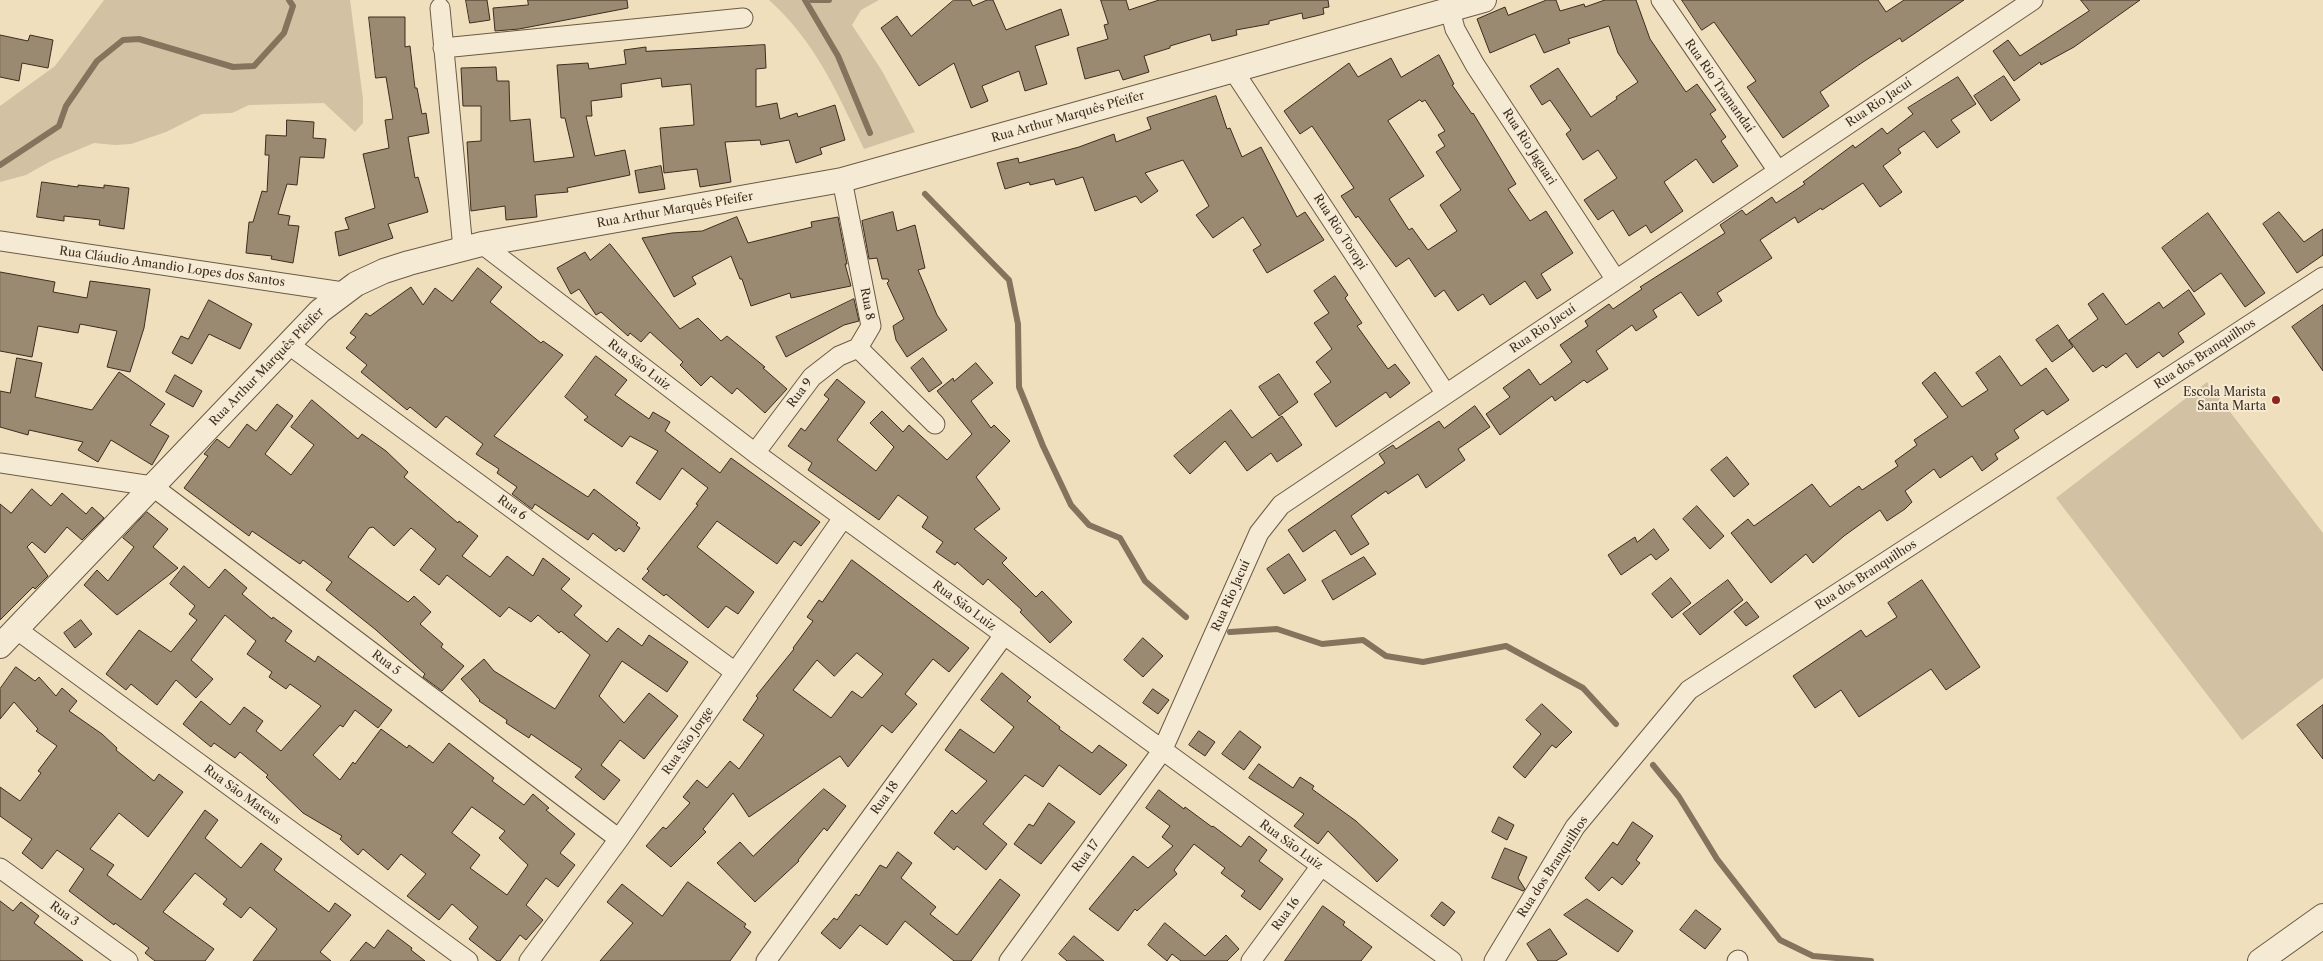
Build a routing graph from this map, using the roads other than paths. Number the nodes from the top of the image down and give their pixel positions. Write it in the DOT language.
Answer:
graph roads {
  1 [pos="1484,0"];
  2 [pos="1661,0"];
  3 [pos="2033,0"];
  4 [pos="440,8"];
  5 [pos="1450,10"];
  6 [pos="743,18"];
  7 [pos="444,48"];
  8 [pos="1233,70"];
  9 [pos="1778,171"];
  10 [pos="842,180"];
  11 [pos="0,241"];
  12 [pos="472,247"];
  13 [pos="2323,277"];
  14 [pos="1616,280"];
  15 [pos="343,292"];
  16 [pos="288,344"];
  17 [pos="858,348"];
  18 [pos="1446,394"];
  19 [pos="935,424"];
  20 [pos="755,454"];
  21 [pos="0,463"];
  22 [pos="152,486"];
  23 [pos="844,518"];
  24 [pos="16,629"];
  25 [pos="1004,635"];
  26 [pos="0,646"];
  27 [pos="735,672"];
  28 [pos="1162,751"];
  29 [pos="619,839"];
  30 [pos="1321,866"];
  31 [pos="0,868"];
  32 [pos="2323,916"];
  33 [pos="128,961"];
  34 [pos="468,961"];
  35 [pos="529,961"];
  36 [pos="766,961"];
  37 [pos="1009,961"];
  38 [pos="1251,961"];
  39 [pos="1452,961"];
  40 [pos="1494,961"];
  41 [pos="2260,961"];
  1 -- 5 [label="street, Rua Arthur Marquês Pfeifer"];
  2 -- 9 [label="street, Rua Rio Tramandaí"];
  3 -- 9 [label="street, Rua Rio Jacuí"];
  4 -- 7 [label="street"];
  5 -- 8 [label="street, Rua Arthur Marquês Pfeifer"];
  5 -- 14 [label="street, Rua Rio Jaguari"];
  6 -- 7 [label="street"];
  7 -- 12 [label="street"];
  8 -- 10 [label="street, Rua Arthur Marquês Pfeifer"];
  8 -- 18 [label="street, Rua Rio Toropi"];
  9 -- 14 [label="street, Rua Rio Jacuí"];
  10 -- 12 [label="street, Rua Arthur Marquês Pfeifer"];
  10 -- 17 [label="street, Rua 8"];
  11 -- 15 [label="street, Rua Cláudio Amandio Lopes dos Santos"];
  12 -- 15 [label="street, Rua Arthur Marquês Pfeifer"];
  12 -- 20 [label="street, Rua São Luiz"];
  13 -- 40 [label="street, Rua dos Branquilhos"];
  14 -- 18 [label="street, Rua Rio Jacuí"];
  15 -- 16 [label="street, Rua Arthur Marquês Pfeifer"];
  16 -- 22 [label="street, Rua Arthur Marquês Pfeifer"];
  16 -- 27 [label="street, Rua 6"];
  17 -- 19 [label="street"];
  17 -- 20 [label="street, Rua 9"];
  18 -- 28 [label="street, Rua Rio Jacuí"];
  20 -- 23 [label="street, Rua São Luiz"];
  21 -- 22 [label="street"];
  22 -- 24 [label="street, Rua Arthur Marquês Pfeifer"];
  22 -- 29 [label="street, Rua 5"];
  23 -- 25 [label="street, Rua São Luiz"];
  23 -- 27 [label="street, Rua São Jorge"];
  24 -- 26 [label="street, Rua Arthur Marquês Pfeifer"];
  24 -- 34 [label="street, Rua São Mateus"];
  25 -- 28 [label="street, Rua São Luiz"];
  25 -- 36 [label="street, Rua 18"];
  27 -- 29 [label="street, Rua São Jorge"];
  28 -- 30 [label="street, Rua São Luiz"];
  28 -- 37 [label="street, Rua 17"];
  29 -- 35 [label="street, Rua São Jorge"];
  30 -- 38 [label="street, Rua 16"];
  30 -- 39 [label="street, Rua São Luiz"];
  31 -- 33 [label="street, Rua 3"];
  32 -- 41 [label="street"];
}
